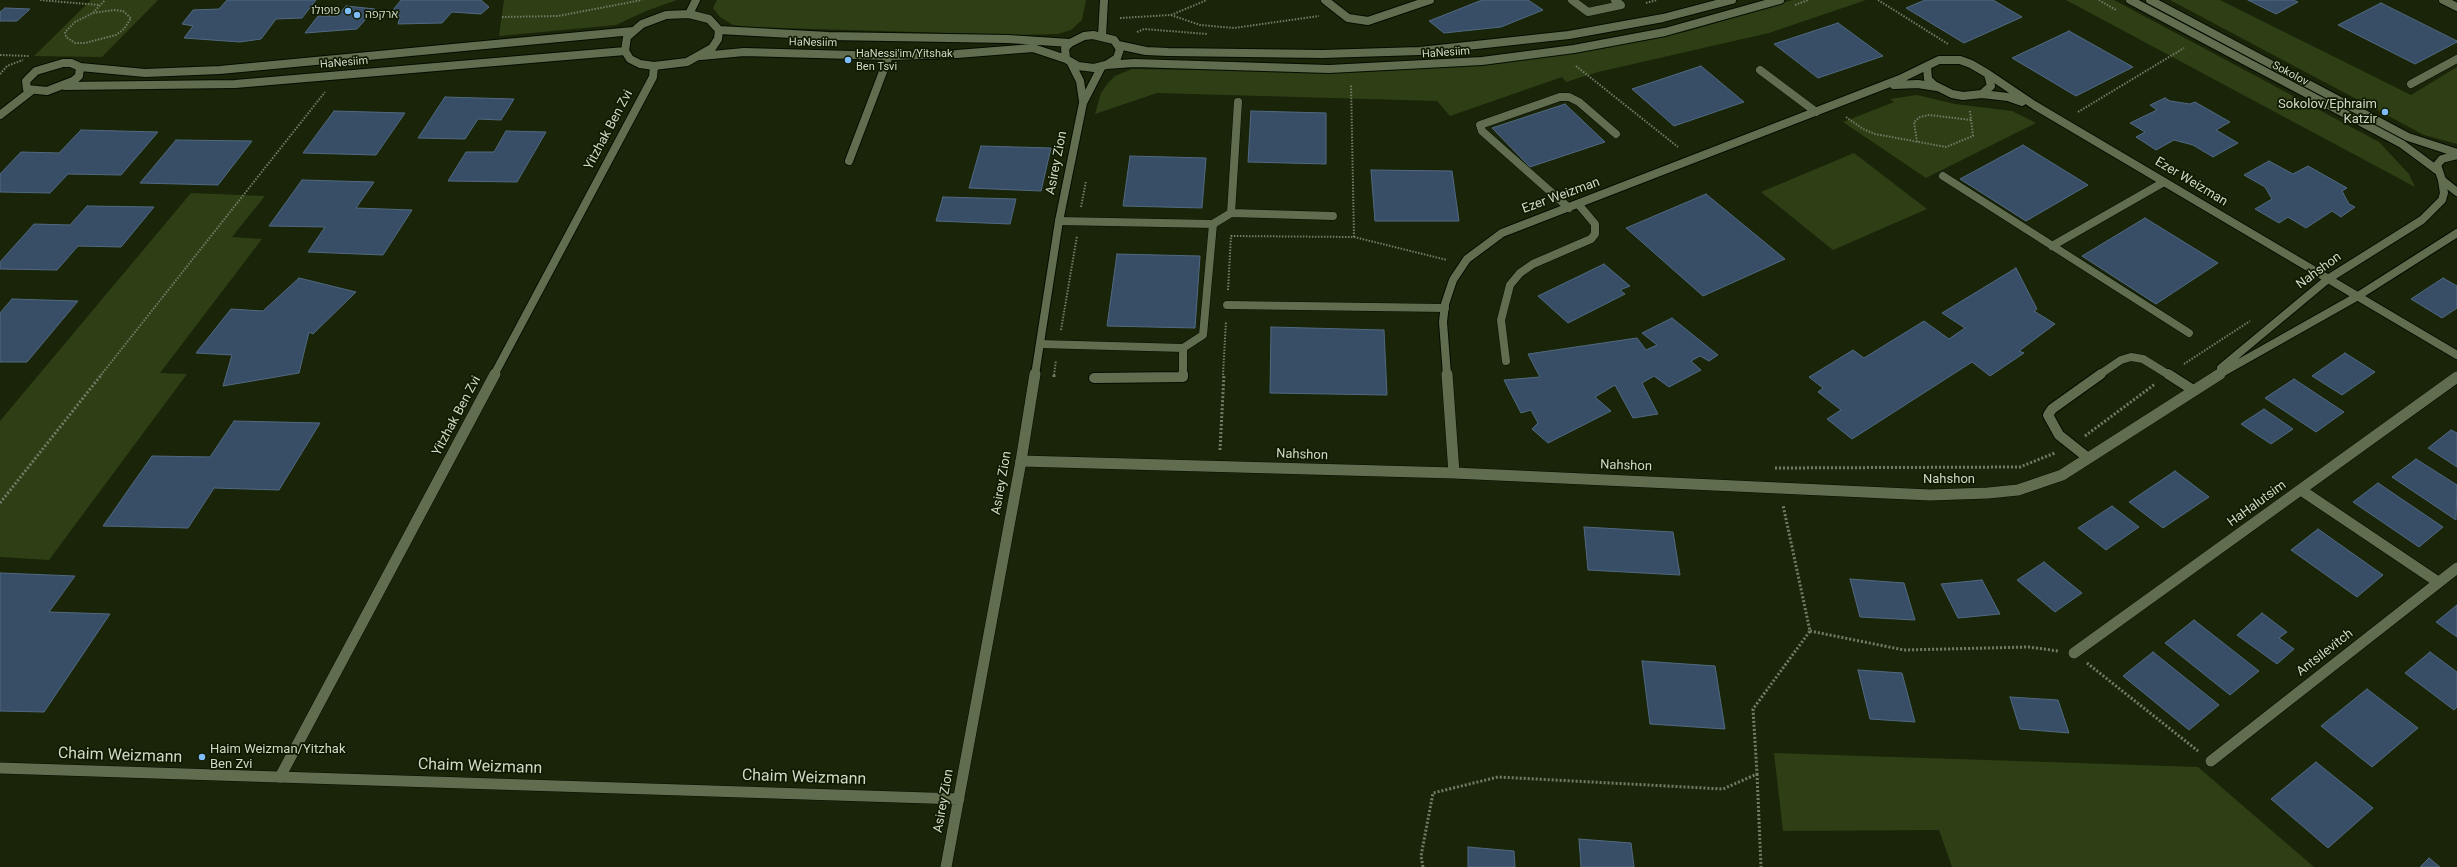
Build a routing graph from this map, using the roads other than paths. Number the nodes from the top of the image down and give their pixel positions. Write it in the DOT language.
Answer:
graph roads {
  1 [pos="696,0"];
  2 [pos="1104,0"];
  3 [pos="1325,0"];
  4 [pos="1430,0"];
  5 [pos="1572,0"];
  6 [pos="1615,0"];
  7 [pos="1732,0"];
  8 [pos="1780,0"];
  9 [pos="2130,0"];
  10 [pos="2150,0"];
  11 [pos="2443,0"];
  12 [pos="2457,7"];
  13 [pos="689,14"];
  14 [pos="719,30"];
  15 [pos="633,31"];
  16 [pos="1102,36"];
  17 [pos="1070,43"];
  18 [pos="1118,44"];
  19 [pos="625,51"];
  20 [pos="701,56"];
  21 [pos="889,56"];
  22 [pos="2457,59"];
  23 [pos="1069,61"];
  24 [pos="654,66"];
  25 [pos="1104,66"];
  26 [pos="1927,67"];
  27 [pos="80,68"];
  28 [pos="1760,70"];
  29 [pos="1988,74"];
  30 [pos="2411,84"];
  31 [pos="65,86"];
  32 [pos="1938,87"];
  33 [pos="1876,88"];
  34 [pos="32,91"];
  35 [pos="1982,94"];
  36 [pos="1238,102"];
  37 [pos="1083,103"];
  38 [pos="2040,109"];
  39 [pos="1816,112"];
  40 [pos="0,115"];
  41 [pos="1616,134"];
  42 [pos="2457,154"];
  43 [pos="849,161"];
  44 [pos="2437,170"];
  45 [pos="1943,176"];
  46 [pos="2442,180"];
  47 [pos="2164,182"];
  48 [pos="2457,192"];
  49 [pos="1578,205"];
  50 [pos="1569,208"];
  51 [pos="1231,214"];
  52 [pos="1333,216"];
  53 [pos="1059,221"];
  54 [pos="1213,224"];
  55 [pos="2457,233"];
  56 [pos="2052,246"];
  57 [pos="2328,279"];
  58 [pos="2358,296"];
  59 [pos="1227,305"];
  60 [pos="1445,308"];
  61 [pos="2189,333"];
  62 [pos="1040,344"];
  63 [pos="1183,348"];
  64 [pos="2457,355"];
  65 [pos="1506,361"];
  66 [pos="2457,377"];
  67 [pos="1094,378"];
  68 [pos="2197,388"];
  69 [pos="2088,458"];
  70 [pos="1021,461"];
  71 [pos="1454,473"];
  72 [pos="2301,490"];
  73 [pos="2457,568"];
  74 [pos="2438,582"];
  75 [pos="2074,653"];
  76 [pos="2211,761"];
  77 [pos="0,768"];
  78 [pos="280,777"];
  79 [pos="959,799"];
  80 [pos="946,867"];
  1 -- 13 [label="street"];
  2 -- 16 [label="street"];
  3 -- 4 [label="street"];
  5 -- 6 [label="lane"];
  7 -- 18 [label="street, HaNesiim"];
  8 -- 25 [label="street, HaNesiim"];
  9 -- 44 [label="street, Sokolov"];
  10 -- 42 [label="street, Sokolov"];
  11 -- 12 [label="street"];
  13 -- 14 [label="street"];
  13 -- 15 [label="street"];
  14 -- 17 [label="street, HaNesiim"];
  14 -- 20 [label="street"];
  15 -- 19 [label="street"];
  15 -- 27 [label="street, HaNesiim"];
  16 -- 17 [label="street"];
  16 -- 18 [label="street, HaNesiim"];
  17 -- 23 [label="street"];
  18 -- 25 [label="street, Asirey Zion"];
  19 -- 24 [label="street"];
  19 -- 31 [label="street, HaNesiim"];
  20 -- 21 [label="street, HaNesiim"];
  20 -- 24 [label="street"];
  21 -- 23 [label="street, HaNesiim"];
  21 -- 43 [label="street"];
  22 -- 30 [label="lane"];
  23 -- 25 [label="street, HaNesiim"];
  23 -- 37 [label="street, Asirey Zion"];
  24 -- 78 [label="street, Yitzhak Ben Zvi"];
  25 -- 37 [label="street, Asirey Zion"];
  26 -- 29 [label="street, Ezer Weizman"];
  26 -- 32 [label="street"];
  26 -- 33 [label="street, Ezer Weizman"];
  27 -- 31 [label="street"];
  27 -- 34 [label="street, HaNesiim"];
  28 -- 39 [label="lane"];
  29 -- 35 [label="street"];
  29 -- 38 [label="street, Ezer Weizman"];
  31 -- 34 [label="street"];
  32 -- 33 [label="street, Ezer Weizman"];
  32 -- 35 [label="street, Ezer Weizman"];
  33 -- 39 [label="street, Ezer Weizman"];
  34 -- 40 [label="street"];
  35 -- 38 [label="street, Ezer Weizman"];
  36 -- 51 [label="lane"];
  37 -- 53 [label="street, Asirey Zion"];
  38 -- 47 [label="street, Ezer Weizman"];
  39 -- 49 [label="street, Ezer Weizman"];
  41 -- 50 [label="lane"];
  42 -- 44 [label="street"];
  44 -- 46 [label="street"];
  45 -- 56 [label="lane"];
  46 -- 48 [label="street"];
  46 -- 57 [label="street, Nahshon"];
  47 -- 56 [label="lane"];
  47 -- 57 [label="street, Ezer Weizman"];
  49 -- 50 [label="street, Ezer Weizman"];
  49 -- 65 [label="lane"];
  50 -- 60 [label="street, Ezer Weizman"];
  51 -- 52 [label="lane"];
  51 -- 54 [label="lane"];
  53 -- 54 [label="lane"];
  53 -- 62 [label="street, Asirey Zion"];
  54 -- 63 [label="lane"];
  55 -- 58 [label="street, Nahshon"];
  56 -- 61 [label="lane"];
  57 -- 58 [label="street, Ezer Weizman"];
  57 -- 68 [label="street, Nahshon"];
  58 -- 64 [label="street, Ezer Weizman"];
  58 -- 68 [label="street, Nahshon"];
  59 -- 60 [label="lane"];
  60 -- 71 [label="street, Ezer Weizman"];
  62 -- 63 [label="lane"];
  62 -- 70 [label="street, Asirey Zion"];
  63 -- 67 [label="lane"];
  66 -- 72 [label="street, HaHalutsim"];
  68 -- 69 [label="street, Nahshon"];
  68 -- 69 [label="lane"];
  69 -- 71 [label="street, Nahshon"];
  70 -- 71 [label="street, Nahshon"];
  70 -- 79 [label="street, Asirey Zion"];
  72 -- 74 [label="street"];
  72 -- 75 [label="street, HaHalutsim"];
  73 -- 74 [label="street, Antsilevitch"];
  74 -- 76 [label="street, Antsilevitch"];
  77 -- 78 [label="street, Chaim Weizmann"];
  78 -- 79 [label="street, Chaim Weizmann"];
  79 -- 80 [label="street, Asirey Zion"];
}
